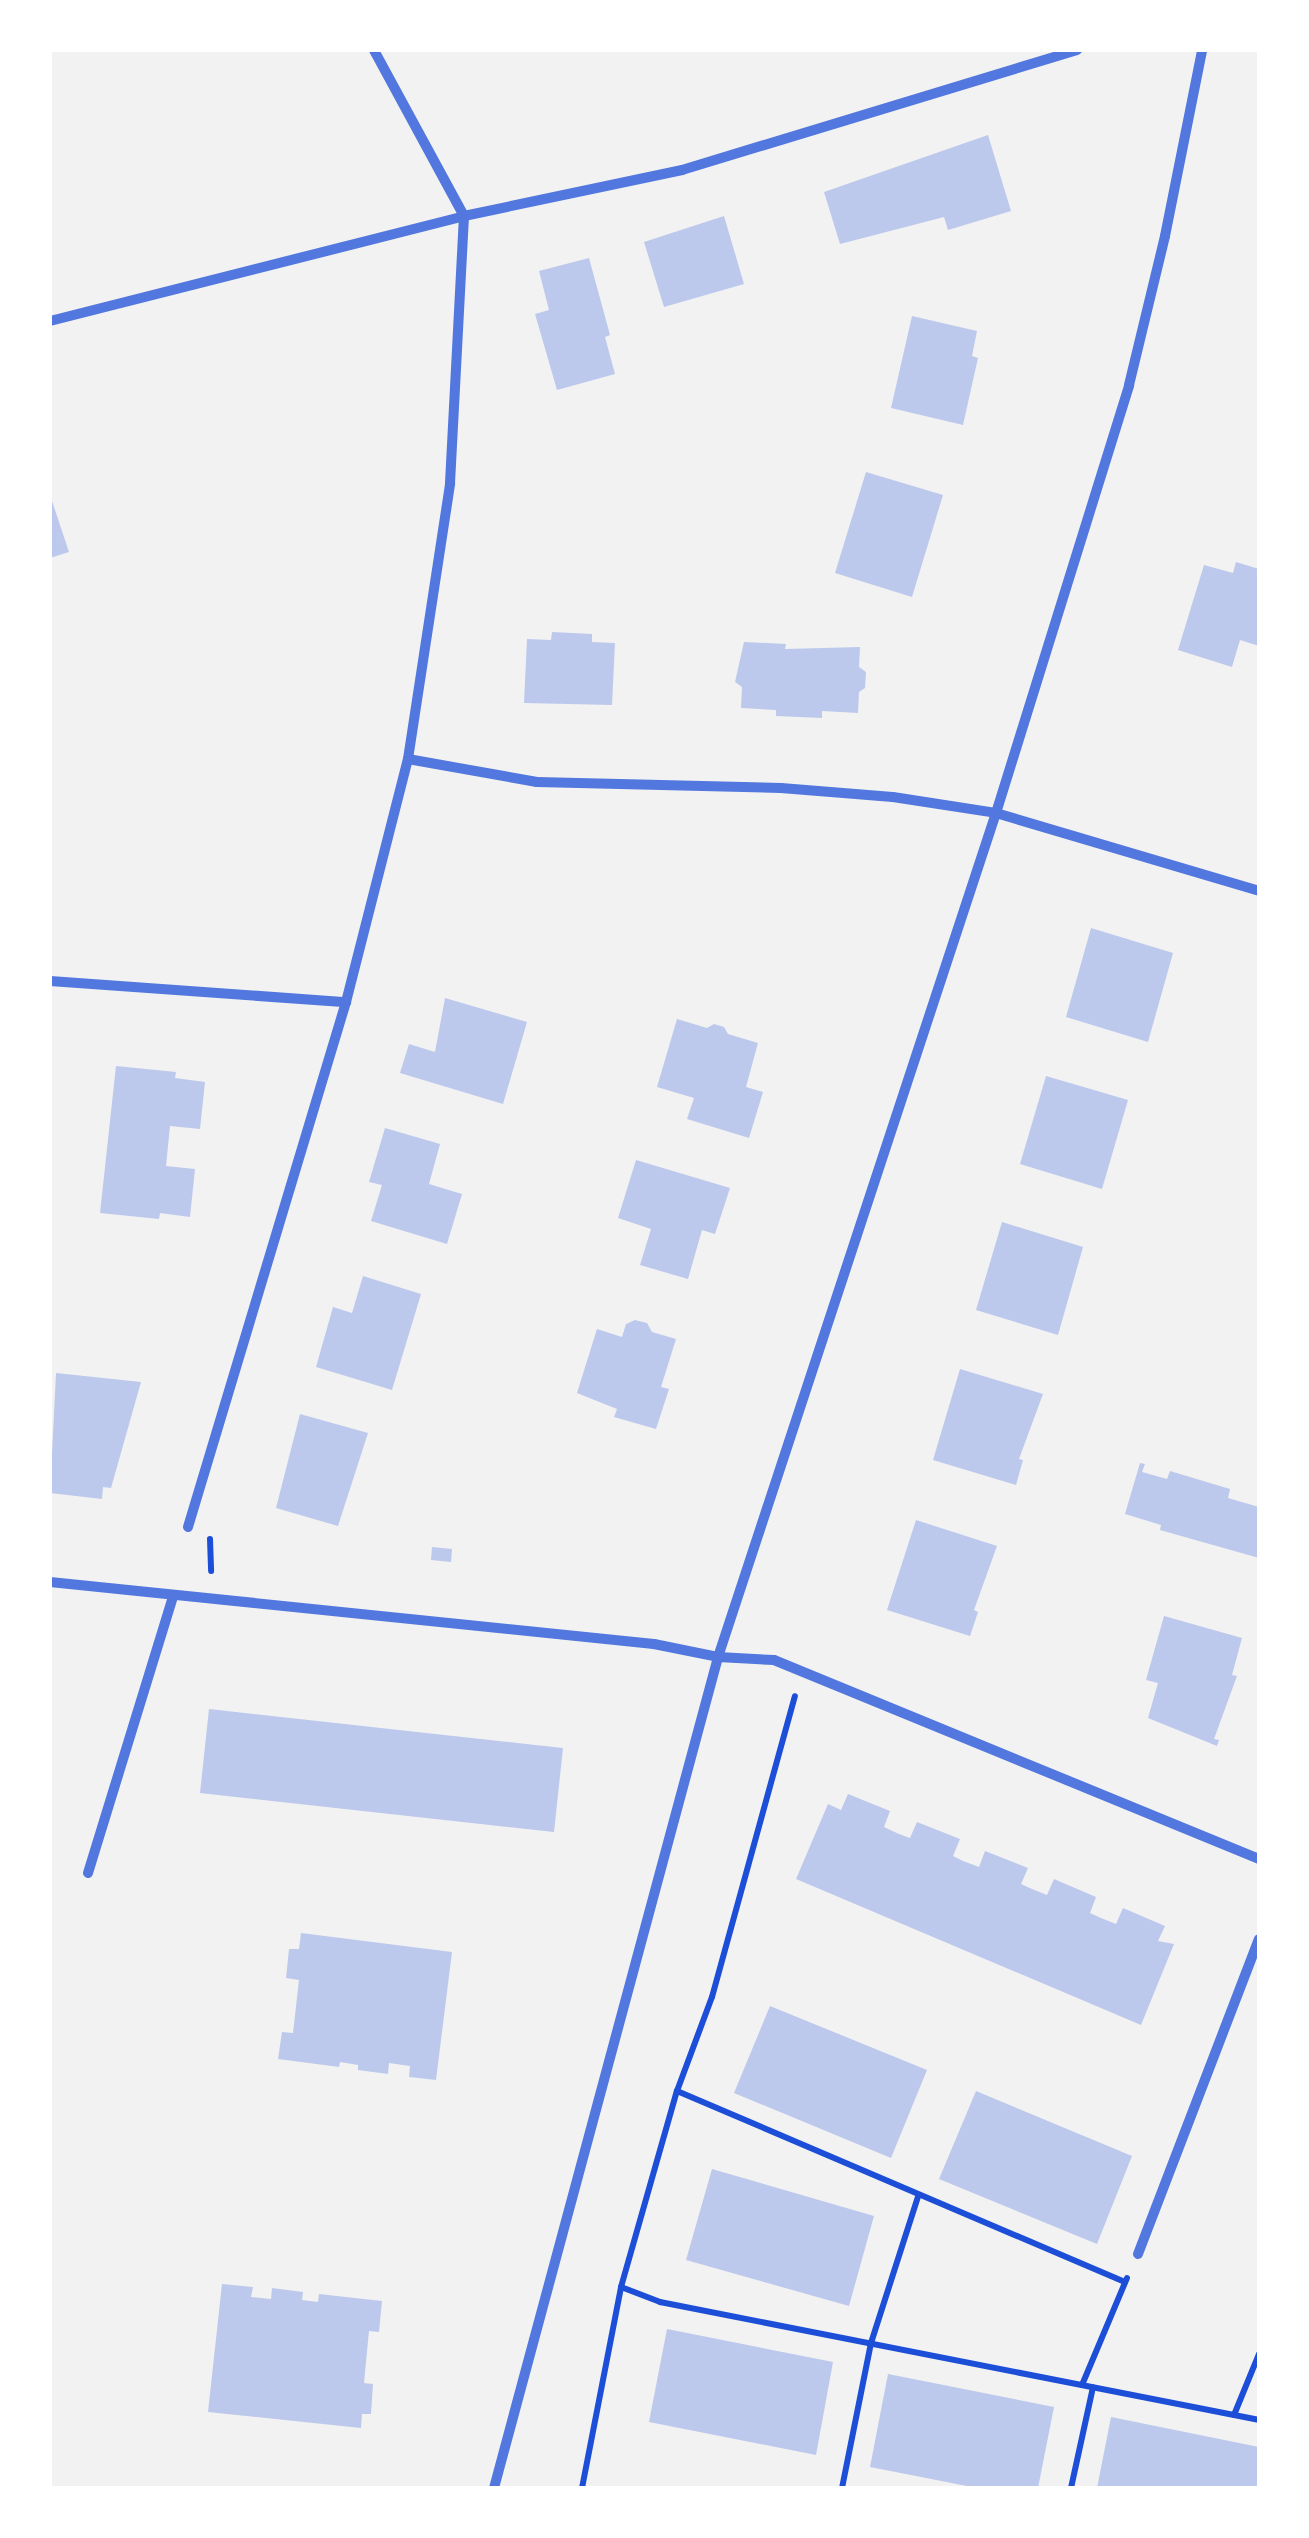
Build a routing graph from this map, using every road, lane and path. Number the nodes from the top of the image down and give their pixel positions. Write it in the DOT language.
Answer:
graph roads {
  1 [pos="374,50"];
  2 [pos="1077,50"];
  3 [pos="1202,50"];
  4 [pos="464,216"];
  5 [pos="50,321"];
  6 [pos="408,760"];
  7 [pos="996,813"];
  8 [pos="1259,891"];
  9 [pos="50,981"];
  10 [pos="346,1002"];
  11 [pos="192,1514"];
  12 [pos="188,1528"];
  13 [pos="50,1582"];
  14 [pos="173,1596"];
  15 [pos="207,1599"];
  16 [pos="718,1658"];
  17 [pos="802,1671"];
  18 [pos="1259,1859"];
  19 [pos="88,1874"];
  20 [pos="1259,1939"];
  21 [pos="676,2091"];
  22 [pos="918,2197"];
  23 [pos="1138,2254"];
  24 [pos="1126,2282"];
  25 [pos="621,2288"];
  26 [pos="872,2344"];
  27 [pos="1259,2354"];
  28 [pos="1082,2385"];
  29 [pos="1092,2387"];
  30 [pos="1234,2415"];
  31 [pos="1259,2420"];
  32 [pos="494,2488"];
  33 [pos="582,2488"];
  34 [pos="842,2488"];
  35 [pos="1072,2488"];
  1 -- 4 [label="street"];
  2 -- 4 [label="street"];
  3 -- 7 [label="street"];
  4 -- 5 [label="street"];
  4 -- 6 [label="street"];
  6 -- 7 [label="street"];
  6 -- 10 [label="street"];
  7 -- 8 [label="street"];
  7 -- 16 [label="street"];
  9 -- 10 [label="street"];
  10 -- 11 [label="street"];
  11 -- 12 [label="street"];
  11 -- 15 [label="path"];
  13 -- 14 [label="street"];
  14 -- 15 [label="street"];
  14 -- 19 [label="street"];
  15 -- 16 [label="street"];
  16 -- 17 [label="street"];
  16 -- 32 [label="street"];
  17 -- 18 [label="street"];
  17 -- 21 [label="path"];
  20 -- 23 [label="street"];
  21 -- 22 [label="path"];
  21 -- 25 [label="path"];
  22 -- 24 [label="path"];
  22 -- 26 [label="path"];
  23 -- 24 [label="path"];
  24 -- 28 [label="path"];
  25 -- 26 [label="path"];
  25 -- 33 [label="path"];
  26 -- 28 [label="path"];
  26 -- 34 [label="path"];
  27 -- 30 [label="path"];
  28 -- 29 [label="path"];
  29 -- 30 [label="path"];
  29 -- 35 [label="path"];
  30 -- 31 [label="path"];
}
